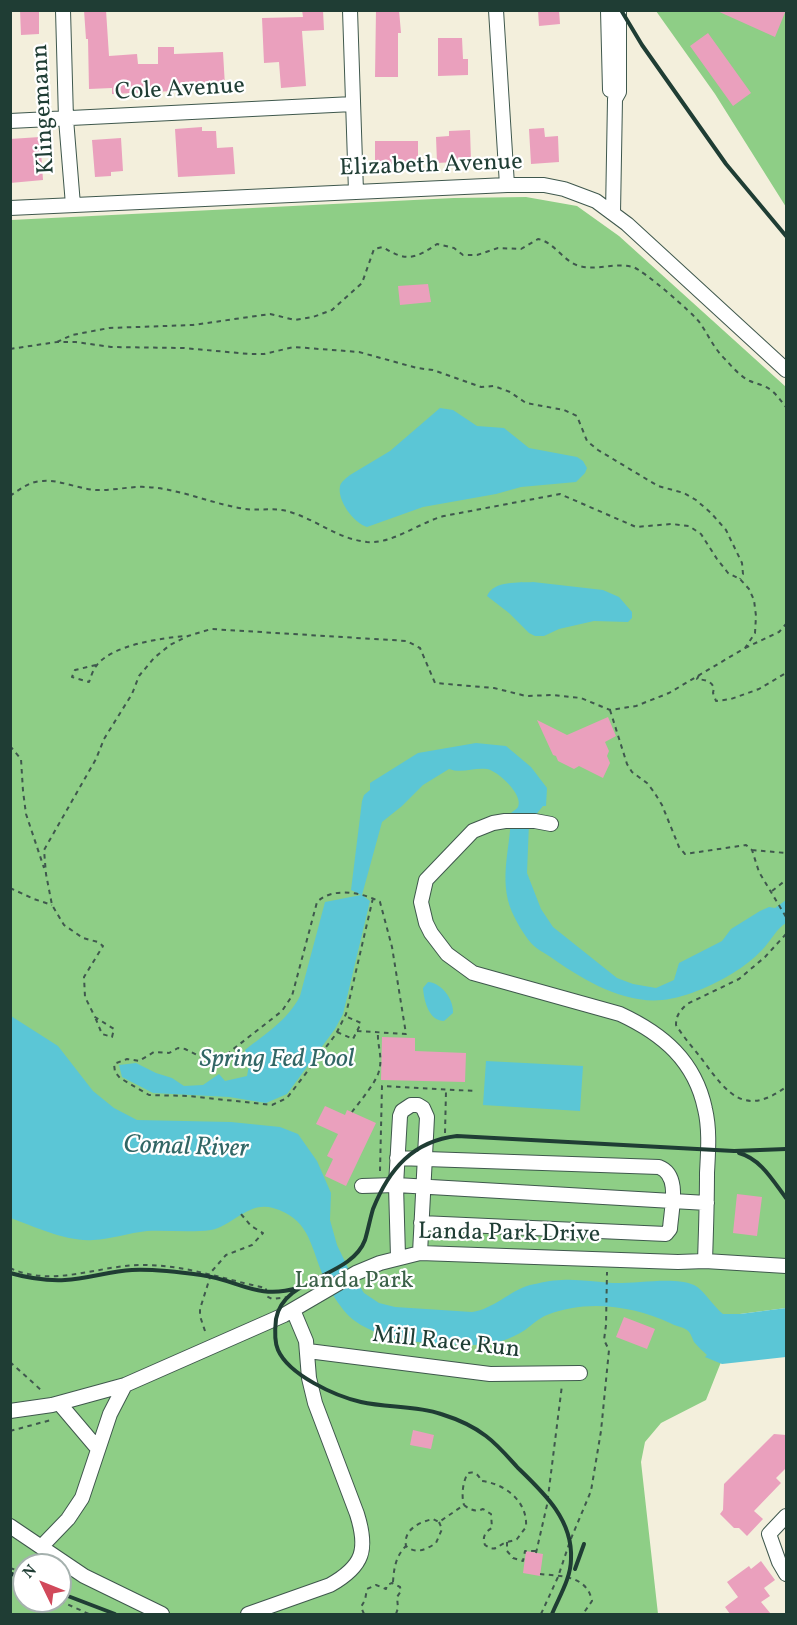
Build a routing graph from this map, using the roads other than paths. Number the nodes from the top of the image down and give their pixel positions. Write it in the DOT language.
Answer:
graph roads {
  1 [pos="63,10"];
  2 [pos="350,10"];
  3 [pos="496,10"];
  4 [pos="608,10"];
  5 [pos="619,10"];
  6 [pos="615,99"];
  7 [pos="353,104"];
  8 [pos="66,119"];
  9 [pos="10,121"];
  10 [pos="507,185"];
  11 [pos="356,192"];
  12 [pos="73,205"];
  13 [pos="10,208"];
  14 [pos="613,213"];
  15 [pos="786,370"];
  16 [pos="551,824"];
  17 [pos="425,1157"];
  18 [pos="397,1158"];
  19 [pos="396,1185"];
  20 [pos="362,1186"];
  21 [pos="424,1186"];
  22 [pos="672,1202"];
  23 [pos="707,1203"];
  24 [pos="421,1223"];
  25 [pos="420,1252"];
  26 [pos="398,1257"];
  27 [pos="705,1261"];
  28 [pos="786,1266"];
  29 [pos="292,1305"];
  30 [pos="308,1351"];
  31 [pos="580,1373"];
  32 [pos="125,1386"];
  33 [pos="59,1403"];
  34 [pos="10,1411"];
  35 [pos="98,1449"];
  36 [pos="786,1516"];
  37 [pos="10,1526"];
  38 [pos="41,1547"];
  39 [pos="786,1574"];
  40 [pos="162,1614"];
  41 [pos="248,1614"];
  1 -- 8 [label="street, Klingemann"];
  2 -- 7 [label="street"];
  3 -- 10 [label="street"];
  4 -- 6 [label="street"];
  5 -- 6 [label="street"];
  6 -- 14 [label="street"];
  7 -- 8 [label="street, Cole Avenue"];
  7 -- 11 [label="street"];
  8 -- 9 [label="street, Cole Avenue"];
  8 -- 12 [label="street, Klingemann"];
  10 -- 11 [label="street, Elizabeth Avenue"];
  10 -- 14 [label="street, Elizabeth Avenue"];
  11 -- 12 [label="street, Elizabeth Avenue"];
  12 -- 13 [label="street, Elizabeth Avenue"];
  14 -- 15 [label="street, Elizabeth Avenue"];
  16 -- 23 [label="street"];
  17 -- 18 [label="street"];
  17 -- 18 [label="street"];
  17 -- 21 [label="street"];
  17 -- 22 [label="street"];
  18 -- 19 [label="street"];
  19 -- 20 [label="street"];
  19 -- 21 [label="street"];
  19 -- 26 [label="street"];
  21 -- 22 [label="street"];
  21 -- 24 [label="street"];
  22 -- 23 [label="street"];
  22 -- 24 [label="street"];
  23 -- 27 [label="street"];
  24 -- 25 [label="street"];
  25 -- 26 [label="street, Landa Park Drive"];
  25 -- 27 [label="street, Landa Park Drive"];
  26 -- 29 [label="street, Landa Park Drive"];
  27 -- 28 [label="street, Landa Park Drive"];
  29 -- 30 [label="street"];
  29 -- 32 [label="street, Landa Park Drive"];
  30 -- 31 [label="street, Mill Race Run"];
  30 -- 41 [label="street"];
  32 -- 33 [label="street, Landa Park Drive"];
  32 -- 35 [label="street"];
  33 -- 34 [label="street, Landa Park Drive"];
  33 -- 35 [label="street"];
  35 -- 38 [label="street"];
  36 -- 39 [label="street"];
  37 -- 38 [label="street"];
  38 -- 40 [label="street"];
}
